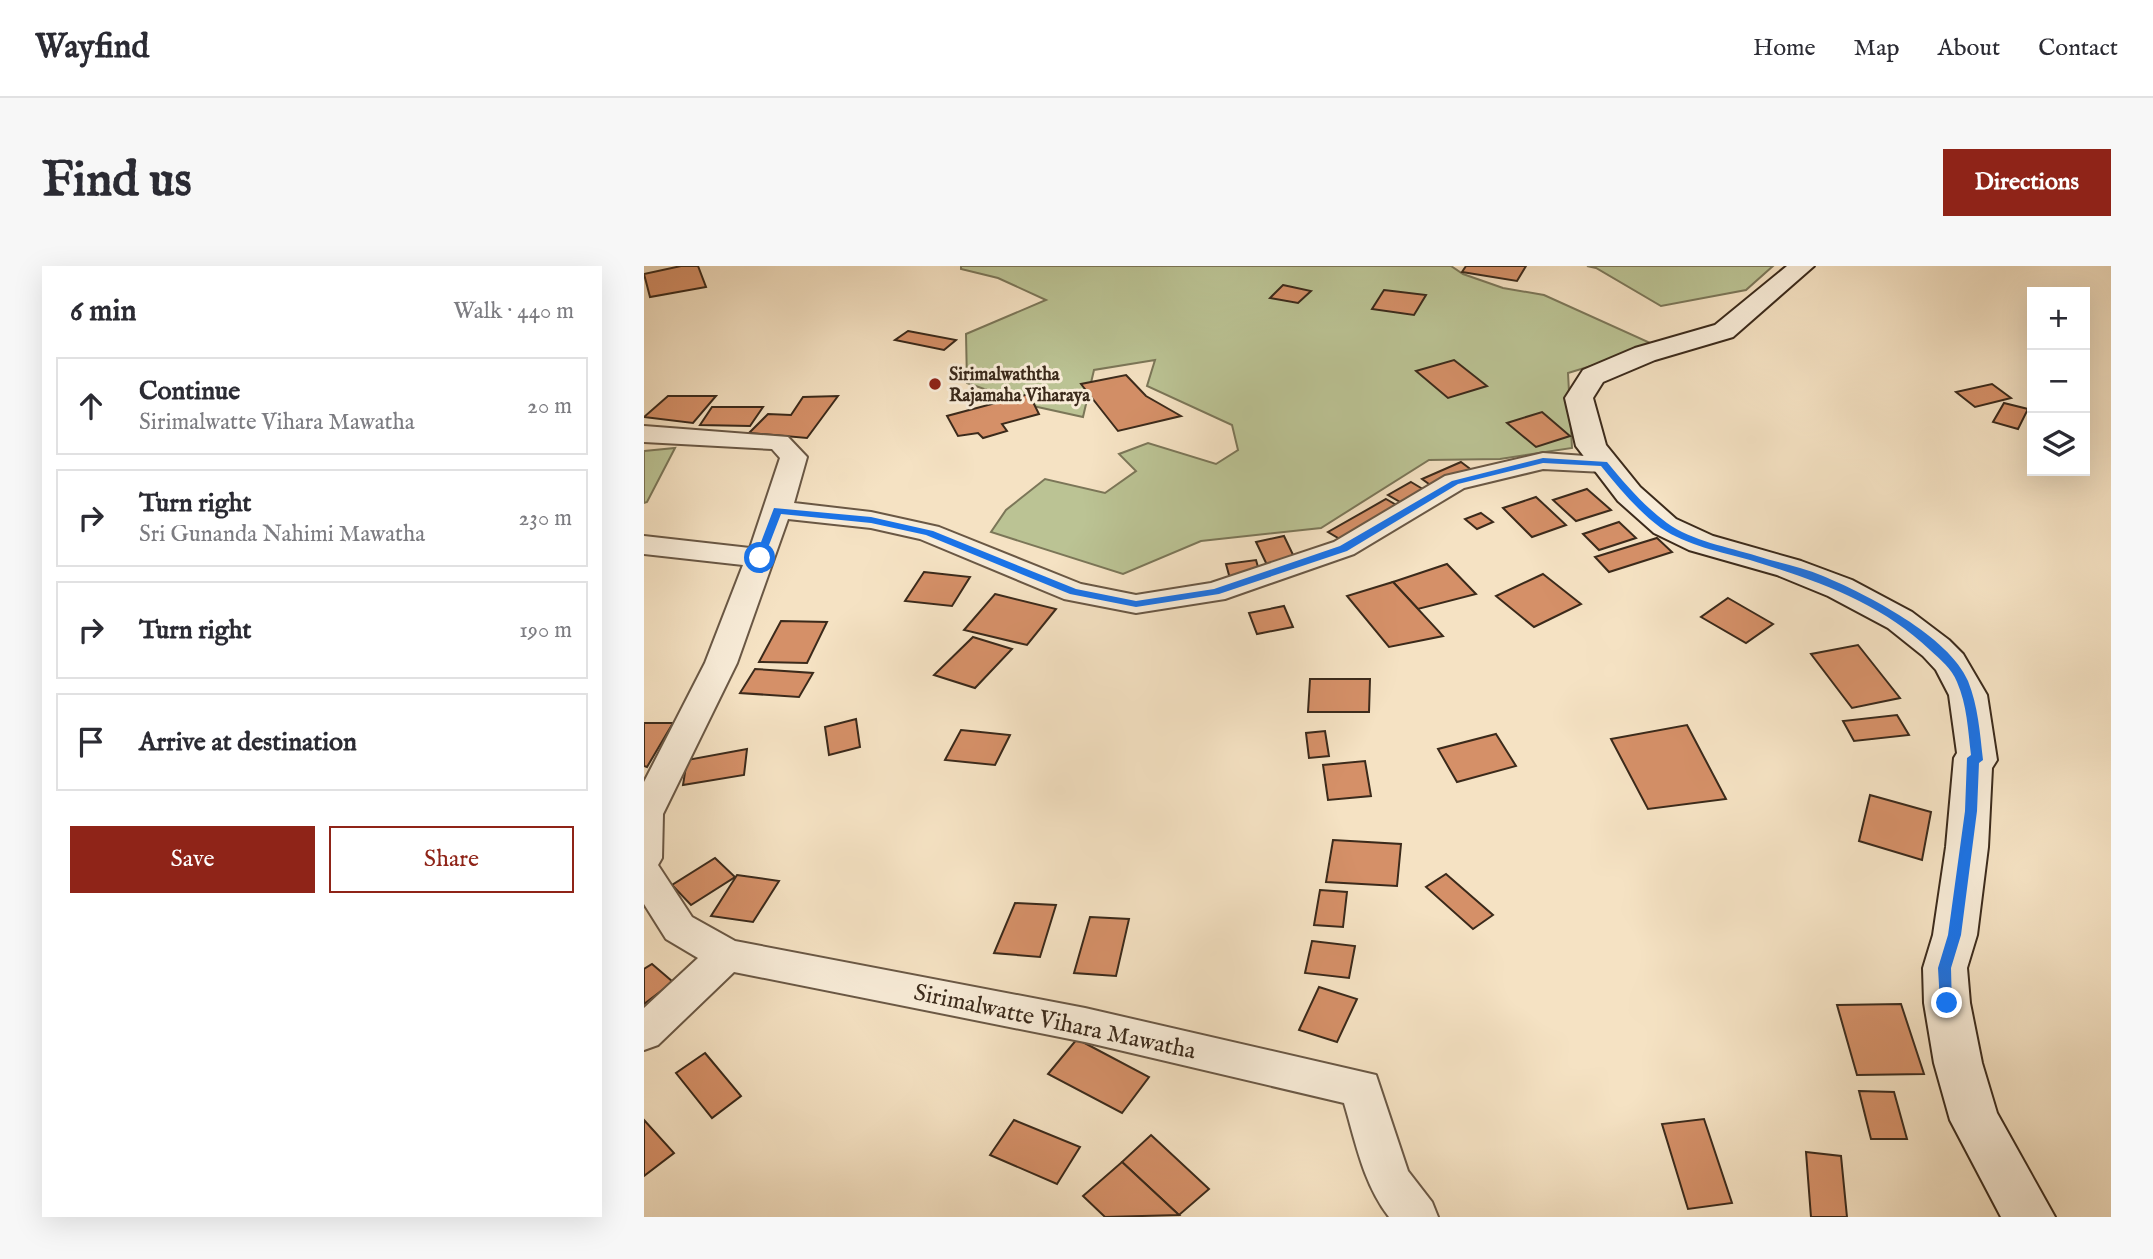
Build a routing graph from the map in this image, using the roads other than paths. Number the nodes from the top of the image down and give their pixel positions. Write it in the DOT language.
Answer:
graph roads {
  1 [pos="1802,266"];
  2 [pos="644,434"];
  3 [pos="1604,464"];
  4 [pos="778,510"];
  5 [pos="644,545"];
  6 [pos="760,558"];
  7 [pos="644,858"];
  8 [pos="644,873"];
  9 [pos="727,955"];
  10 [pos="644,1033"];
  11 [pos="1416,1217"];
  12 [pos="2028,1217"];
  1 -- 3 [label="main road"];
  2 -- 4 [label="street"];
  3 -- 4 [label="street"];
  3 -- 12 [label="main road"];
  4 -- 6 [label="street"];
  5 -- 6 [label="street"];
  6 -- 7 [label="street"];
  8 -- 9 [label="street, Sirimalwatte Vihara Mawatha"];
  9 -- 10 [label="street"];
  9 -- 11 [label="street, Sirimalwatte Vihara Mawatha"];
}
